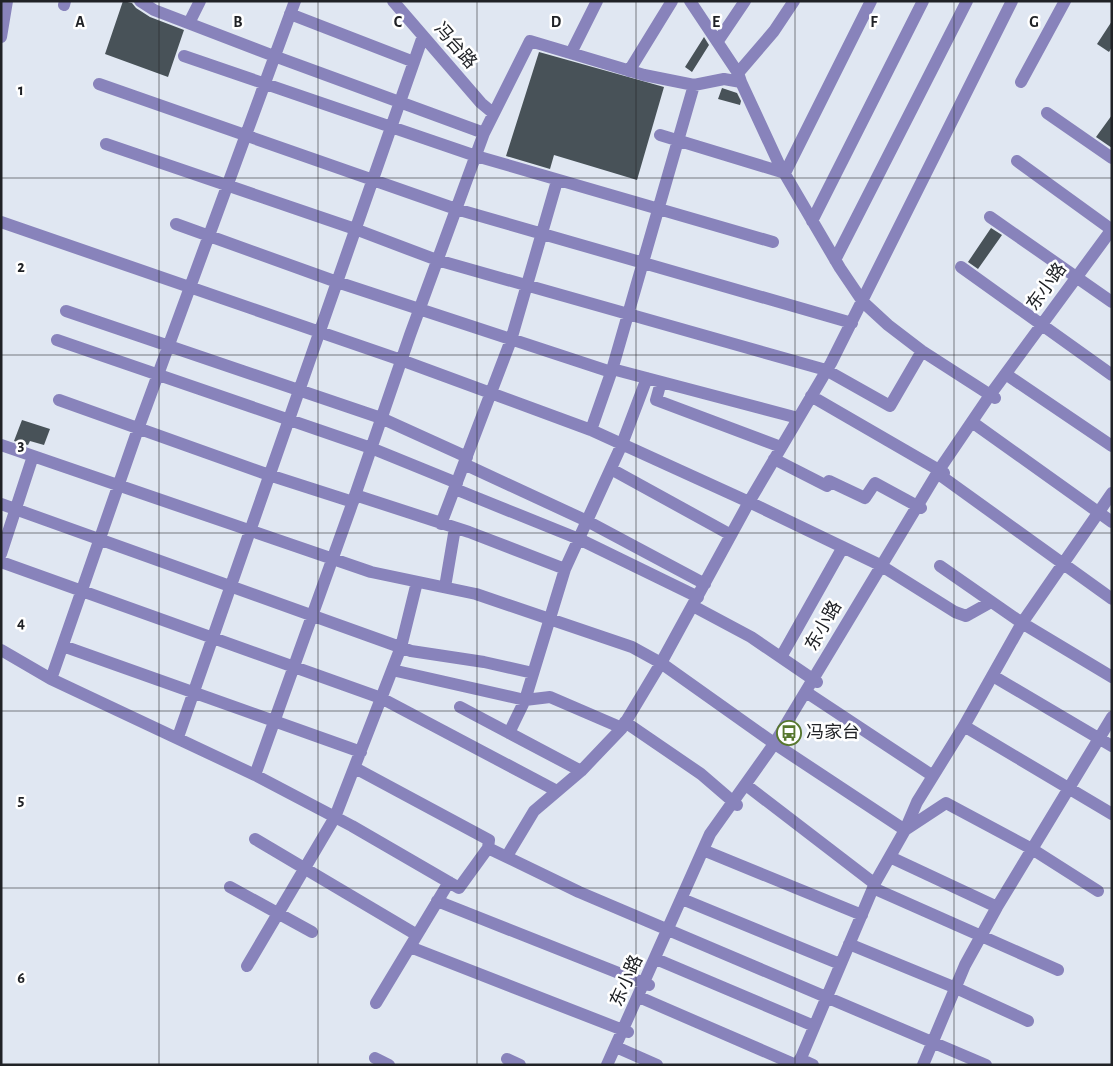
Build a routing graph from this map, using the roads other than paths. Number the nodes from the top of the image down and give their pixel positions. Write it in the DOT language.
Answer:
graph roads {
  1 [pos="7,1"];
  2 [pos="140,1"];
  3 [pos="200,1"];
  4 [pos="294,1"];
  5 [pos="393,1"];
  6 [pos="597,1"];
  7 [pos="672,1"];
  8 [pos="690,1"];
  9 [pos="745,1"];
  10 [pos="794,1"];
  11 [pos="871,1"];
  12 [pos="923,1"];
  13 [pos="967,1"];
  14 [pos="1012,1"];
  15 [pos="1065,1"];
  16 [pos="290,14"];
  17 [pos="189,23"];
  18 [pos="423,36"];
  19 [pos="1,38"];
  20 [pos="718,41"];
  21 [pos="571,53"];
  22 [pos="184,56"];
  23 [pos="274,56"];
  24 [pos="414,62"];
  25 [pos="629,70"];
  26 [pos="739,78"];
  27 [pos="1021,82"];
  28 [pos="264,83"];
  29 [pos="99,84"];
  30 [pos="694,85"];
  31 [pos="400,102"];
  32 [pos="493,113"];
  33 [pos="1047,113"];
  34 [pos="390,128"];
  35 [pos="484,133"];
  36 [pos="245,135"];
  37 [pos="660,135"];
  38 [pos="678,140"];
  39 [pos="106,144"];
  40 [pos="476,156"];
  41 [pos="1112,158"];
  42 [pos="1017,161"];
  43 [pos="784,173"];
  44 [pos="372,180"];
  45 [pos="557,181"];
  46 [pos="227,186"];
  47 [pos="456,209"];
  48 [pos="659,209"];
  49 [pos="990,217"];
  50 [pos="812,221"];
  51 [pos="1,222"];
  52 [pos="176,224"];
  53 [pos="355,229"];
  54 [pos="1112,229"];
  55 [pos="542,234"];
  56 [pos="209,236"];
  57 [pos="1112,240"];
  58 [pos="773,242"];
  59 [pos="437,260"];
  60 [pos="835,260"];
  61 [pos="644,263"];
  62 [pos="961,267"];
  63 [pos="1079,280"];
  64 [pos="337,282"];
  65 [pos="527,286"];
  66 [pos="189,288"];
  67 [pos="863,302"];
  68 [pos="1112,302"];
  69 [pos="419,310"];
  70 [pos="66,311"];
  71 [pos="628,314"];
  72 [pos="852,323"];
  73 [pos="1043,327"];
  74 [pos="319,331"];
  75 [pos="57,340"];
  76 [pos="511,340"];
  77 [pos="168,346"];
  78 [pos="922,351"];
  79 [pos="401,360"];
  80 [pos="612,370"];
  81 [pos="826,370"];
  82 [pos="158,374"];
  83 [pos="1112,375"];
  84 [pos="1010,377"];
  85 [pos="646,378"];
  86 [pos="661,382"];
  87 [pos="299,390"];
  88 [pos="492,393"];
  89 [pos="811,396"];
  90 [pos="993,396"];
  91 [pos="59,400"];
  92 [pos="381,418"];
  93 [pos="798,418"];
  94 [pos="289,419"];
  95 [pos="975,423"];
  96 [pos="138,429"];
  97 [pos="591,430"];
  98 [pos="622,444"];
  99 [pos="1,445"];
  100 [pos="1112,446"];
  101 [pos="781,447"];
  102 [pos="371,448"];
  103 [pos="33,456"];
  104 [pos="774,459"];
  105 [pos="466,460"];
  106 [pos="610,469"];
  107 [pos="941,473"];
  108 [pos="269,476"];
  109 [pos="118,486"];
  110 [pos="456,486"];
  111 [pos="1112,493"];
  112 [pos="354,498"];
  113 [pos="749,502"];
  114 [pos="1,504"];
  115 [pos="919,507"];
  116 [pos="16,509"];
  117 [pos="1098,512"];
  118 [pos="587,521"];
  119 [pos="1112,522"];
  120 [pos="441,524"];
  121 [pos="455,528"];
  122 [pos="249,532"];
  123 [pos="731,535"];
  124 [pos="579,538"];
  125 [pos="100,539"];
  126 [pos="843,547"];
  127 [pos="1,554"];
  128 [pos="332,559"];
  129 [pos="1,562"];
  130 [pos="1062,563"];
  131 [pos="883,566"];
  132 [pos="940,566"];
  133 [pos="565,569"];
  134 [pos="417,582"];
  135 [pos="231,584"];
  136 [pos="705,584"];
  137 [pos="445,587"];
  138 [pos="82,590"];
  139 [pos="1112,599"];
  140 [pos="695,601"];
  141 [pos="991,602"];
  142 [pos="313,614"];
  143 [pos="549,618"];
  144 [pos="1022,623"];
  145 [pos="212,638"];
  146 [pos="62,646"];
  147 [pos="401,647"];
  148 [pos="1,650"];
  149 [pos="781,657"];
  150 [pos="662,663"];
  151 [pos="294,667"];
  152 [pos="392,670"];
  153 [pos="533,673"];
  154 [pos="992,676"];
  155 [pos="1112,677"];
  156 [pos="51,679"];
  157 [pos="815,681"];
  158 [pos="193,692"];
  159 [pos="808,693"];
  160 [pos="381,698"];
  161 [pos="525,700"];
  162 [pos="460,707"];
  163 [pos="1112,718"];
  164 [pos="275,720"];
  165 [pos="624,725"];
  166 [pos="964,726"];
  167 [pos="509,733"];
  168 [pos="178,737"];
  169 [pos="1099,739"];
  170 [pos="776,745"];
  171 [pos="1112,746"];
  172 [pos="360,752"];
  173 [pos="354,768"];
  174 [pos="581,771"];
  175 [pos="255,775"];
  176 [pos="933,776"];
  177 [pos="748,786"];
  178 [pos="1068,789"];
  179 [pos="557,791"];
  180 [pos="735,804"];
  181 [pos="1112,814"];
  182 [pos="335,817"];
  183 [pos="905,830"];
  184 [pos="256,840"];
  185 [pos="488,848"];
  186 [pos="1032,849"];
  187 [pos="705,850"];
  188 [pos="507,856"];
  189 [pos="890,857"];
  190 [pos="305,869"];
  191 [pos="449,882"];
  192 [pos="874,886"];
  193 [pos="230,887"];
  194 [pos="1098,890"];
  195 [pos="684,900"];
  196 [pos="437,901"];
  197 [pos="997,907"];
  198 [pos="280,914"];
  199 [pos="862,914"];
  200 [pos="670,931"];
  201 [pos="312,932"];
  202 [pos="417,935"];
  203 [pos="982,936"];
  204 [pos="850,944"];
  205 [pos="410,947"];
  206 [pos="658,960"];
  207 [pos="840,964"];
  208 [pos="247,966"];
  209 [pos="1058,970"];
  210 [pos="647,985"];
  211 [pos="956,988"];
  212 [pos="827,997"];
  213 [pos="641,998"];
  214 [pos="376,1002"];
  215 [pos="1028,1021"];
  216 [pos="814,1026"];
  217 [pos="626,1031"];
  218 [pos="932,1042"];
  219 [pos="618,1048"];
  220 [pos="507,1059"];
  221 [pos="798,1063"];
  222 [pos="520,1065"];
  223 [pos="607,1065"];
  224 [pos="612,1065"];
  225 [pos="657,1065"];
  226 [pos="813,1065"];
  227 [pos="923,1065"];
  228 [pos="986,1065"];
  1 -- 19 [label="street"];
  2 -- 17 [label="street"];
  3 -- 17 [label="street"];
  4 -- 16 [label="street"];
  5 -- 18 [label="street, 冯台路"];
  6 -- 21 [label="street"];
  7 -- 25 [label="street"];
  8 -- 20 [label="street"];
  9 -- 20 [label="street"];
  10 -- 26 [label="street"];
  11 -- 43 [label="street"];
  12 -- 50 [label="street"];
  13 -- 60 [label="street"];
  14 -- 67 [label="street"];
  15 -- 27 [label="street"];
  16 -- 23 [label="street"];
  16 -- 24 [label="street"];
  17 -- 23 [label="street"];
  18 -- 24 [label="street"];
  18 -- 32 [label="street, 冯台路"];
  20 -- 26 [label="street"];
  21 -- 25 [label="street"];
  21 -- 32 [label="street"];
  22 -- 28 [label="street"];
  23 -- 28 [label="street"];
  23 -- 31 [label="street"];
  24 -- 31 [label="street"];
  25 -- 30 [label="street"];
  26 -- 30 [label="street"];
  26 -- 43 [label="street"];
  28 -- 34 [label="street"];
  28 -- 36 [label="street"];
  29 -- 36 [label="street"];
  30 -- 38 [label="street"];
  31 -- 34 [label="street"];
  31 -- 35 [label="street"];
  32 -- 35 [label="street"];
  33 -- 41 [label="street"];
  34 -- 40 [label="street"];
  34 -- 44 [label="street"];
  35 -- 40 [label="street"];
  36 -- 44 [label="street"];
  36 -- 46 [label="street"];
  37 -- 38 [label="street"];
  38 -- 43 [label="street"];
  38 -- 48 [label="street"];
  39 -- 46 [label="street"];
  40 -- 45 [label="street"];
  40 -- 47 [label="street"];
  42 -- 54 [label="street"];
  43 -- 50 [label="street"];
  44 -- 47 [label="street"];
  44 -- 53 [label="street"];
  45 -- 48 [label="street"];
  45 -- 55 [label="street"];
  46 -- 53 [label="street"];
  46 -- 56 [label="street"];
  47 -- 55 [label="street"];
  47 -- 59 [label="street"];
  48 -- 58 [label="street"];
  48 -- 61 [label="street"];
  49 -- 63 [label="street"];
  50 -- 60 [label="street"];
  51 -- 66 [label="street"];
  52 -- 56 [label="street"];
  53 -- 59 [label="street"];
  53 -- 64 [label="street"];
  54 -- 63 [label="street, 东小路"];
  55 -- 61 [label="street"];
  55 -- 65 [label="street"];
  56 -- 64 [label="street"];
  56 -- 66 [label="street"];
  57 -- 63 [label="street, 东小路"];
  59 -- 65 [label="street"];
  59 -- 69 [label="street"];
  60 -- 67 [label="street"];
  61 -- 71 [label="street"];
  61 -- 72 [label="street"];
  62 -- 73 [label="street"];
  63 -- 68 [label="street"];
  63 -- 73 [label="street, 东小路"];
  64 -- 69 [label="street"];
  64 -- 74 [label="street"];
  65 -- 71 [label="street"];
  65 -- 76 [label="street"];
  66 -- 74 [label="street"];
  66 -- 77 [label="street"];
  67 -- 72 [label="street"];
  67 -- 78 [label="street"];
  69 -- 76 [label="street"];
  69 -- 79 [label="street"];
  70 -- 77 [label="street"];
  71 -- 80 [label="street"];
  71 -- 81 [label="street"];
  72 -- 81 [label="street"];
  73 -- 83 [label="street"];
  73 -- 84 [label="street, 东小路"];
  73 -- 90 [label="street, 东小路"];
  74 -- 79 [label="street"];
  74 -- 87 [label="street"];
  75 -- 82 [label="street"];
  76 -- 80 [label="street"];
  76 -- 88 [label="street"];
  77 -- 82 [label="street"];
  77 -- 87 [label="street"];
  78 -- 81 [label="street"];
  78 -- 90 [label="street"];
  79 -- 88 [label="street"];
  79 -- 92 [label="street"];
  80 -- 85 [label="street"];
  80 -- 97 [label="street"];
  81 -- 89 [label="street"];
  82 -- 94 [label="street"];
  82 -- 96 [label="street"];
  84 -- 90 [label="street, 东小路"];
  84 -- 100 [label="street"];
  85 -- 86 [label="street"];
  85 -- 98 [label="street"];
  86 -- 93 [label="street"];
  86 -- 101 [label="street"];
  87 -- 92 [label="street"];
  87 -- 94 [label="street"];
  88 -- 97 [label="street"];
  88 -- 105 [label="street"];
  89 -- 93 [label="street"];
  89 -- 107 [label="street"];
  90 -- 95 [label="street, 东小路"];
  91 -- 96 [label="street"];
  92 -- 102 [label="street"];
  92 -- 105 [label="street"];
  93 -- 101 [label="street"];
  94 -- 102 [label="street"];
  94 -- 108 [label="street"];
  95 -- 107 [label="street, 东小路"];
  95 -- 117 [label="street"];
  96 -- 108 [label="street"];
  96 -- 109 [label="street"];
  97 -- 98 [label="street"];
  98 -- 106 [label="street"];
  98 -- 113 [label="street"];
  99 -- 103 [label="street"];
  101 -- 104 [label="street"];
  102 -- 110 [label="street"];
  102 -- 112 [label="street"];
  103 -- 109 [label="street"];
  103 -- 116 [label="street"];
  104 -- 113 [label="street"];
  104 -- 115 [label="street"];
  105 -- 110 [label="street"];
  105 -- 118 [label="street"];
  106 -- 118 [label="street"];
  106 -- 123 [label="street"];
  107 -- 115 [label="street, 东小路"];
  107 -- 130 [label="street"];
  108 -- 112 [label="street"];
  108 -- 122 [label="street"];
  109 -- 122 [label="street"];
  109 -- 125 [label="street"];
  110 -- 120 [label="street"];
  110 -- 124 [label="street"];
  111 -- 117 [label="street"];
  112 -- 120 [label="street"];
  112 -- 128 [label="street"];
  113 -- 123 [label="street"];
  113 -- 126 [label="street"];
  114 -- 116 [label="street"];
  115 -- 131 [label="street, 东小路"];
  116 -- 125 [label="street"];
  116 -- 127 [label="street"];
  117 -- 119 [label="street"];
  117 -- 130 [label="street"];
  118 -- 124 [label="street"];
  118 -- 136 [label="street"];
  120 -- 121 [label="street"];
  121 -- 133 [label="street"];
  121 -- 137 [label="street"];
  122 -- 128 [label="street"];
  122 -- 135 [label="street"];
  123 -- 136 [label="street"];
  124 -- 133 [label="street"];
  124 -- 140 [label="street"];
  125 -- 135 [label="street"];
  125 -- 138 [label="street"];
  126 -- 131 [label="street"];
  126 -- 149 [label="street"];
  128 -- 134 [label="street"];
  128 -- 142 [label="street"];
  129 -- 138 [label="street"];
  130 -- 139 [label="street"];
  130 -- 144 [label="street"];
  131 -- 141 [label="street"];
  131 -- 157 [label="street, 东小路"];
  132 -- 141 [label="street"];
  133 -- 143 [label="street"];
  134 -- 137 [label="street"];
  134 -- 147 [label="street"];
  135 -- 142 [label="street"];
  135 -- 145 [label="street"];
  136 -- 140 [label="street"];
  137 -- 143 [label="street"];
  138 -- 145 [label="street"];
  138 -- 146 [label="street"];
  140 -- 149 [label="street"];
  140 -- 150 [label="street"];
  141 -- 144 [label="street"];
  142 -- 147 [label="street"];
  142 -- 151 [label="street"];
  143 -- 150 [label="street"];
  143 -- 153 [label="street"];
  144 -- 154 [label="street"];
  144 -- 155 [label="street"];
  145 -- 151 [label="street"];
  145 -- 158 [label="street"];
  146 -- 156 [label="street"];
  146 -- 158 [label="street"];
  147 -- 152 [label="street"];
  147 -- 153 [label="street"];
  148 -- 156 [label="street"];
  149 -- 157 [label="street"];
  150 -- 165 [label="street"];
  150 -- 170 [label="street"];
  151 -- 160 [label="street"];
  151 -- 164 [label="street"];
  152 -- 160 [label="street"];
  152 -- 161 [label="street"];
  153 -- 161 [label="street"];
  154 -- 166 [label="street"];
  154 -- 169 [label="street"];
  156 -- 168 [label="street"];
  157 -- 159 [label="street, 东小路"];
  158 -- 164 [label="street"];
  158 -- 168 [label="street"];
  159 -- 170 [label="street, 东小路"];
  159 -- 176 [label="street"];
  160 -- 172 [label="street"];
  160 -- 179 [label="street"];
  161 -- 165 [label="street"];
  161 -- 167 [label="street"];
  162 -- 167 [label="street"];
  163 -- 169 [label="street"];
  164 -- 172 [label="street"];
  164 -- 175 [label="street"];
  165 -- 174 [label="street"];
  165 -- 180 [label="street"];
  166 -- 176 [label="street"];
  166 -- 178 [label="street"];
  167 -- 174 [label="street"];
  168 -- 175 [label="street"];
  169 -- 171 [label="street"];
  169 -- 178 [label="street"];
  170 -- 177 [label="street, 东小路"];
  170 -- 183 [label="street"];
  172 -- 173 [label="street"];
  173 -- 182 [label="street"];
  173 -- 185 [label="street"];
  174 -- 179 [label="street"];
  175 -- 182 [label="street"];
  176 -- 183 [label="street"];
  177 -- 180 [label="street, 东小路"];
  177 -- 192 [label="street"];
  178 -- 181 [label="street"];
  178 -- 186 [label="street"];
  179 -- 188 [label="street"];
  180 -- 187 [label="street, 东小路"];
  182 -- 190 [label="street"];
  182 -- 191 [label="street"];
  183 -- 186 [label="street"];
  183 -- 189 [label="street"];
  184 -- 190 [label="street"];
  185 -- 188 [label="street"];
  185 -- 191 [label="street"];
  186 -- 194 [label="street"];
  186 -- 197 [label="street"];
  187 -- 195 [label="street, 东小路"];
  187 -- 199 [label="street"];
  188 -- 200 [label="street"];
  189 -- 192 [label="street"];
  189 -- 197 [label="street"];
  190 -- 198 [label="street"];
  190 -- 202 [label="street"];
  191 -- 196 [label="street"];
  192 -- 199 [label="street"];
  192 -- 203 [label="street"];
  193 -- 198 [label="street"];
  195 -- 200 [label="street, 东小路"];
  195 -- 207 [label="street"];
  196 -- 202 [label="street"];
  196 -- 210 [label="street"];
  197 -- 203 [label="street"];
  198 -- 201 [label="street"];
  198 -- 208 [label="street"];
  199 -- 204 [label="street"];
  200 -- 206 [label="street, 东小路"];
  200 -- 212 [label="street"];
  202 -- 205 [label="street"];
  203 -- 209 [label="street"];
  203 -- 211 [label="street"];
  204 -- 207 [label="street"];
  204 -- 211 [label="street"];
  205 -- 214 [label="street"];
  205 -- 217 [label="street"];
  206 -- 210 [label="street, 东小路"];
  206 -- 216 [label="street"];
  207 -- 212 [label="street"];
  210 -- 213 [label="street, 东小路"];
  211 -- 215 [label="street"];
  211 -- 218 [label="street"];
  212 -- 216 [label="street"];
  212 -- 218 [label="street"];
  213 -- 217 [label="street, 东小路"];
  213 -- 221 [label="street"];
  216 -- 221 [label="street"];
  217 -- 219 [label="street, 东小路"];
  218 -- 227 [label="street"];
  218 -- 228 [label="street"];
  219 -- 223 [label="street, 东小路"];
  219 -- 224 [label="street, 东小路"];
  219 -- 225 [label="street"];
  220 -- 222 [label="street"];
  221 -- 226 [label="street"];
}
